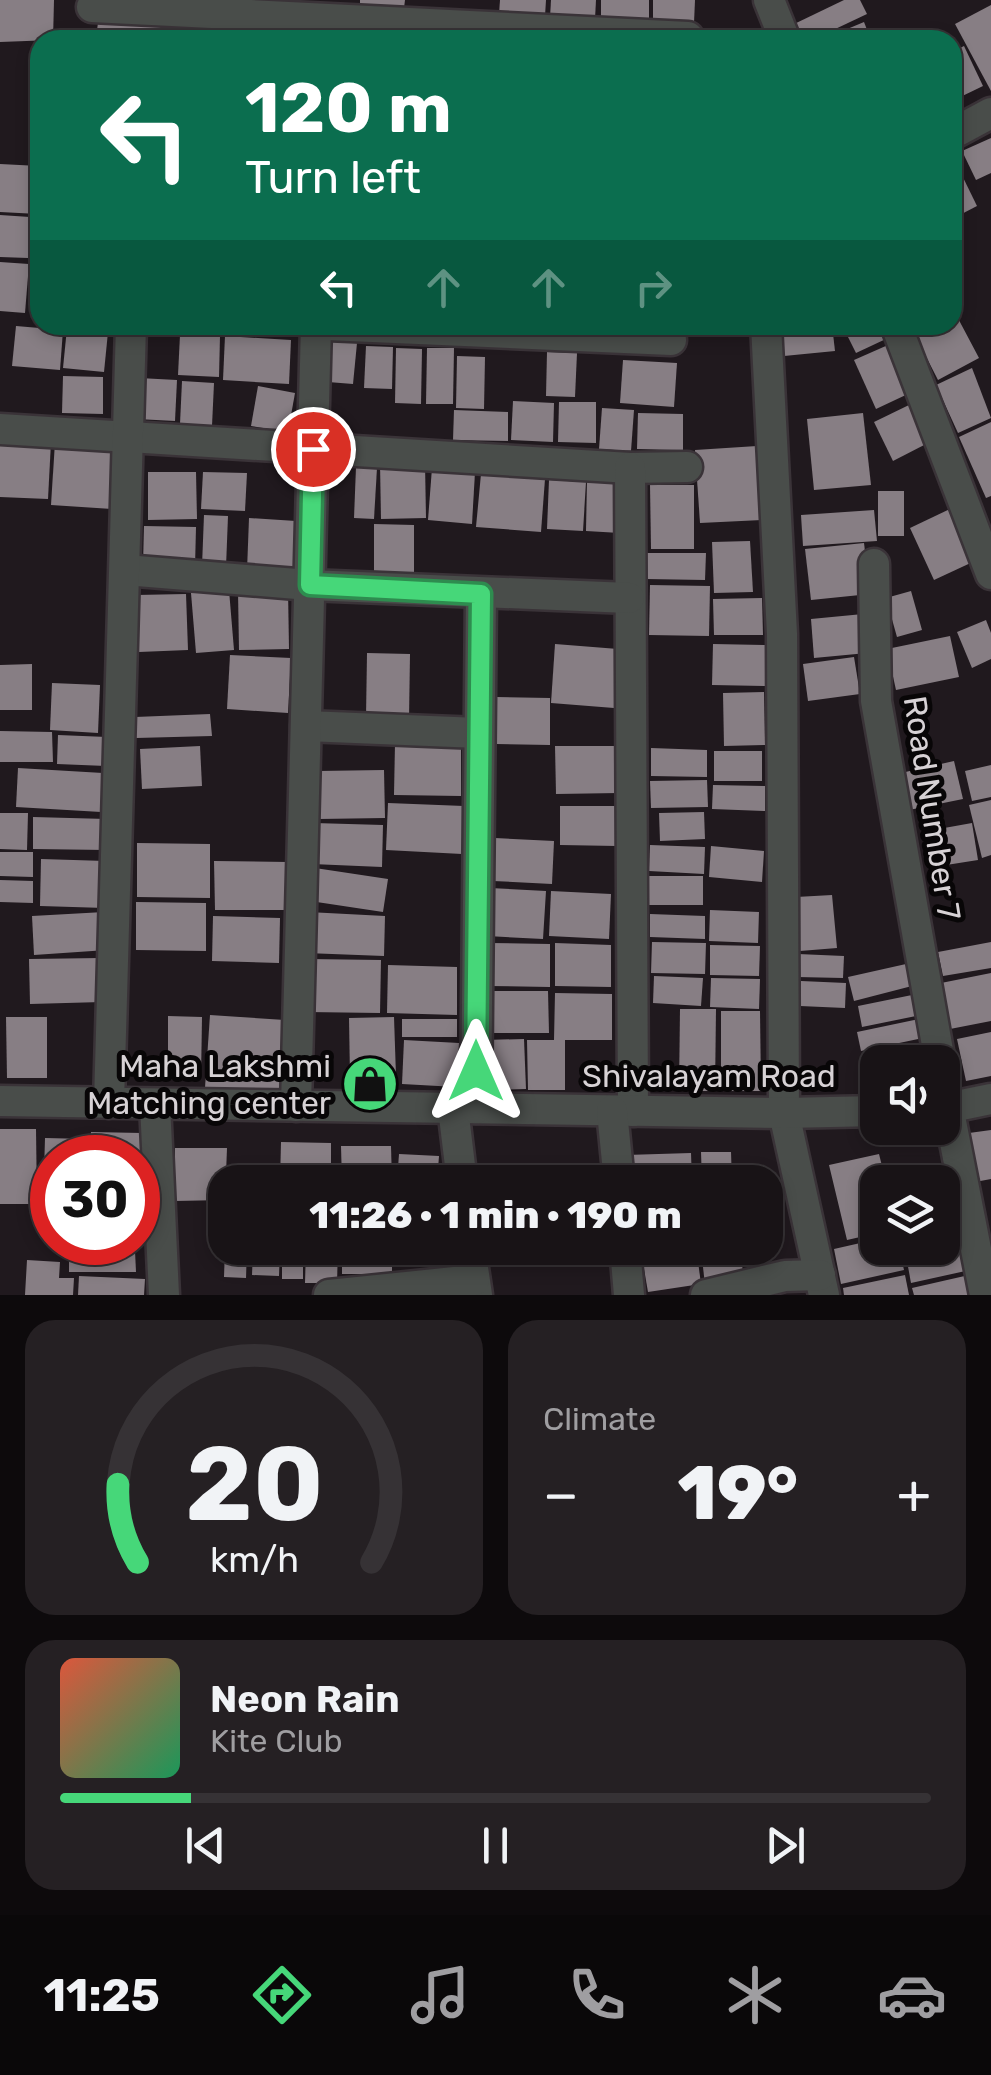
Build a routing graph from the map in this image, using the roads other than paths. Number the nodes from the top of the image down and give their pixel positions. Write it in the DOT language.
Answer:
graph roads {
  1 [pos="769,0"];
  2 [pos="92,7"];
  3 [pos="332,21"];
  4 [pos="520,30"];
  5 [pos="781,30"];
  6 [pos="991,113"];
  7 [pos="962,129"];
  8 [pos="130,335"];
  9 [pos="316,335"];
  10 [pos="556,335"];
  11 [pos="767,335"];
  12 [pos="900,335"];
  13 [pos="671,340"];
  14 [pos="0,429"];
  15 [pos="129,438"];
  16 [pos="313,449"];
  17 [pos="688,467"];
  18 [pos="630,468"];
  19 [pos="874,564"];
  20 [pos="125,570"];
  21 [pos="991,574"];
  22 [pos="310,585"];
  23 [pos="481,594"];
  24 [pos="628,598"];
  25 [pos="306,726"];
  26 [pos="479,733"];
  27 [pos="937,1045"];
  28 [pos="991,1100"];
  29 [pos="0,1101"];
  30 [pos="109,1103"];
  31 [pos="154,1104"];
  32 [pos="296,1106"];
  33 [pos="960,1106"];
  34 [pos="464,1108"];
  35 [pos="622,1111"];
  36 [pos="860,1111"];
  37 [pos="784,1113"];
  38 [pos="953,1145"];
  39 [pos="462,1165"];
  40 [pos="619,1165"];
  41 [pos="626,1265"];
  42 [pos="822,1285"];
  43 [pos="475,1288"];
  44 [pos="164,1295"];
  45 [pos="330,1295"];
  46 [pos="629,1295"];
  47 [pos="706,1295"];
  48 [pos="985,1295"];
  1 -- 5 [label="street"];
  2 -- 3 [label="street"];
  3 -- 4 [label="street"];
  6 -- 7 [label="street"];
  8 -- 15 [label="street"];
  9 -- 16 [label="street"];
  10 -- 13 [label="street"];
  11 -- 37 [label="street"];
  12 -- 21 [label="street"];
  14 -- 15 [label="street"];
  15 -- 16 [label="street"];
  15 -- 20 [label="street"];
  16 -- 18 [label="street"];
  16 -- 22 [label="street"];
  17 -- 18 [label="street"];
  18 -- 24 [label="street"];
  19 -- 27 [label="street, Road Number 7"];
  20 -- 22 [label="street"];
  20 -- 30 [label="street"];
  22 -- 23 [label="street"];
  22 -- 25 [label="street"];
  23 -- 24 [label="street"];
  23 -- 26 [label="street"];
  24 -- 35 [label="street"];
  25 -- 26 [label="street"];
  25 -- 32 [label="street"];
  26 -- 34 [label="street"];
  28 -- 33 [label="street"];
  29 -- 30 [label="street, Shivalayam Road"];
  30 -- 31 [label="street, Shivalayam Road"];
  31 -- 32 [label="street, Shivalayam Road"];
  31 -- 44 [label="street"];
  32 -- 34 [label="street, Shivalayam Road"];
  34 -- 35 [label="street, Shivalayam Road"];
  34 -- 39 [label="street"];
  35 -- 37 [label="street, Shivalayam Road"];
  35 -- 40 [label="street"];
  36 -- 37 [label="street, Shivalayam Road"];
  37 -- 42 [label="street"];
  38 -- 48 [label="street"];
  41 -- 46 [label="street"];
  42 -- 47 [label="street"];
  43 -- 45 [label="street"];
}
